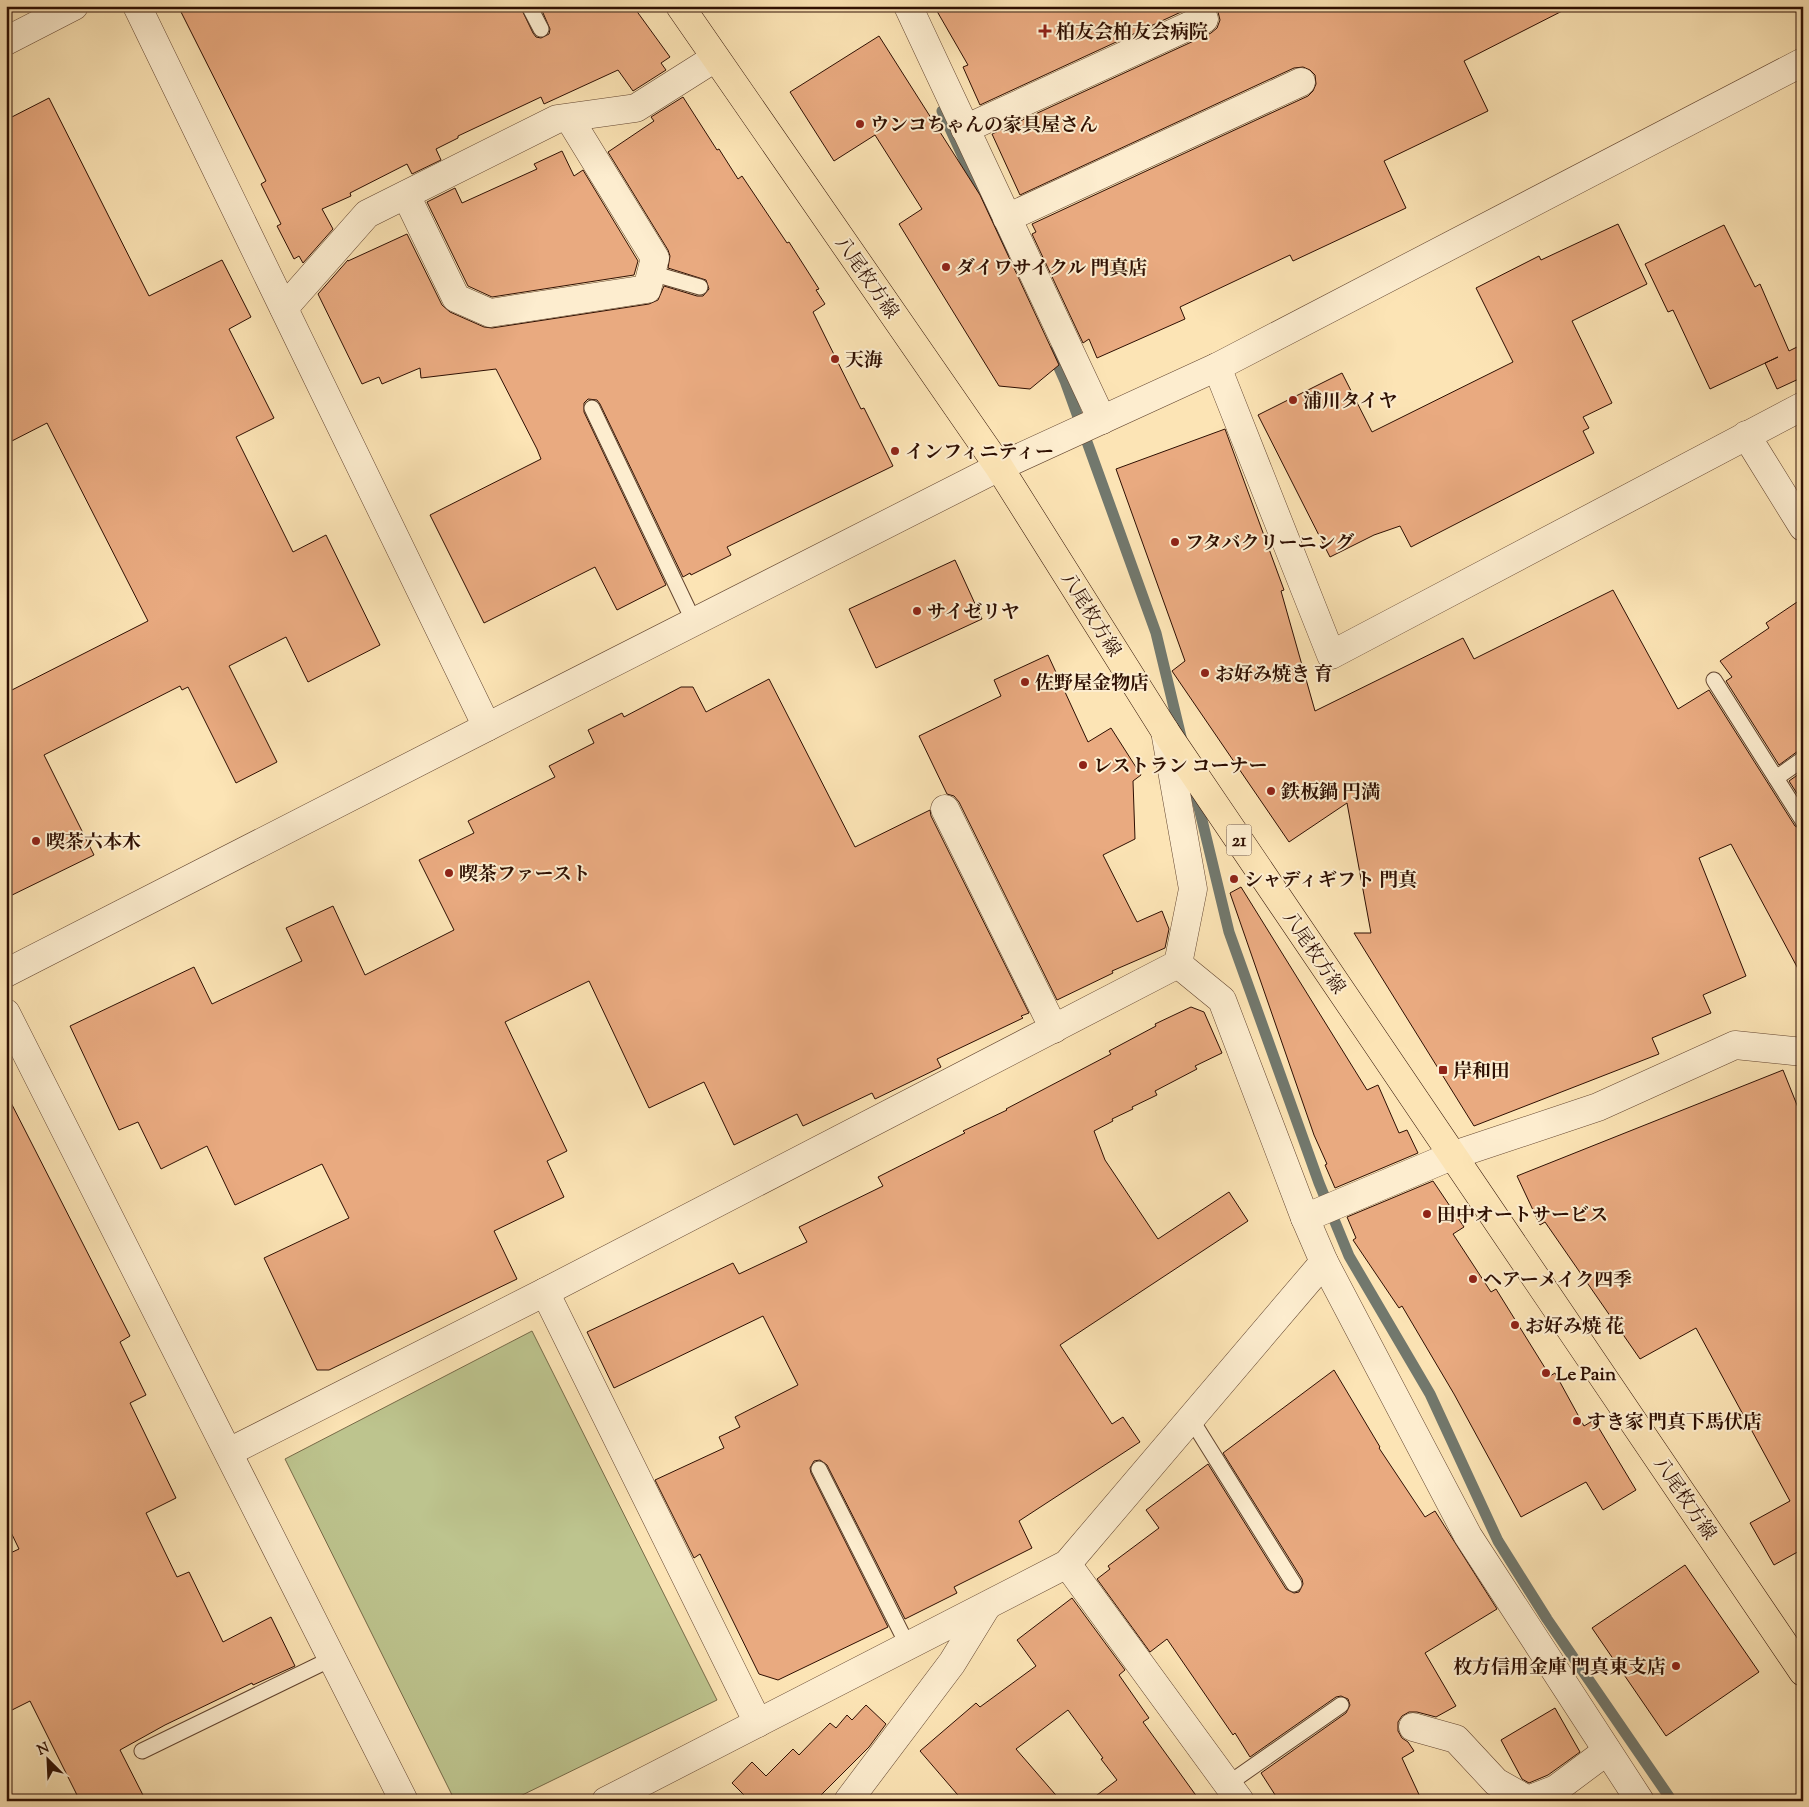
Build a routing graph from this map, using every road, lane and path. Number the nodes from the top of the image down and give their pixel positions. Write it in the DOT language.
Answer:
graph roads {
  1 [pos="74,6"];
  2 [pos="138,6"];
  3 [pos="529,6"];
  4 [pos="680,6"];
  5 [pos="908,6"];
  6 [pos="1204,19"];
  7 [pos="541,29"];
  8 [pos="6,41"];
  9 [pos="716,58"];
  10 [pos="1803,62"];
  11 [pos="1301,82"];
  12 [pos="569,118"];
  13 [pos="965,129"];
  14 [pos="406,195"];
  15 [pos="1007,218"];
  16 [pos="652,273"];
  17 [pos="700,287"];
  18 [pos="284,308"];
  19 [pos="1217,367"];
  20 [pos="1803,406"];
  21 [pos="592,408"];
  22 [pos="1102,420"];
  23 [pos="1746,435"];
  24 [pos="999,467"];
  25 [pos="1803,527"];
  26 [pos="694,622"];
  27 [pos="1714,680"];
  28 [pos="487,727"];
  29 [pos="1165,731"];
  30 [pos="1803,759"];
  31 [pos="1776,778"];
  32 [pos="945,808"];
  33 [pos="1803,820"];
  34 [pos="1178,964"];
  35 [pos="6,973"];
  36 [pos="6,1012"];
  37 [pos="1054,1029"];
  38 [pos="1803,1052"];
  39 [pos="1454,1155"];
  40 [pos="1305,1218"];
  41 [pos="1324,1262"];
  42 [pos="544,1292"];
  43 [pos="1191,1418"];
  44 [pos="229,1452"];
  45 [pos="819,1469"];
  46 [pos="1067,1564"];
  47 [pos="1294,1584"];
  48 [pos="987,1606"];
  49 [pos="908,1646"];
  50 [pos="332,1658"];
  51 [pos="1803,1672"];
  52 [pos="1341,1705"];
  53 [pos="758,1723"];
  54 [pos="1413,1727"];
  55 [pos="142,1751"];
  56 [pos="1607,1751"];
  57 [pos="1234,1792"];
  58 [pos="404,1801"];
  59 [pos="606,1801"];
  60 [pos="848,1801"];
  61 [pos="1640,1801"];
  1 -- 8 [label="street"];
  2 -- 18 [label="street"];
  3 -- 7 [label="lane"];
  4 -- 9 [label="main road, 八尾枚方線 / 21"];
  5 -- 13 [label="street"];
  6 -- 13 [label="street"];
  9 -- 12 [label="street"];
  9 -- 24 [label="main road, 八尾枚方線 / 21"];
  10 -- 19 [label="street"];
  11 -- 15 [label="street"];
  12 -- 14 [label="street"];
  12 -- 16 [label="street"];
  13 -- 15 [label="street"];
  14 -- 16 [label="street"];
  14 -- 18 [label="street"];
  15 -- 22 [label="street"];
  16 -- 17 [label="lane"];
  18 -- 28 [label="street"];
  19 -- 22 [label="street"];
  19 -- 23 [label="street"];
  20 -- 23 [label="street"];
  21 -- 26 [label="lane"];
  22 -- 24 [label="street"];
  23 -- 25 [label="street"];
  24 -- 26 [label="street"];
  24 -- 29 [label="main road, 八尾枚方線 / 21"];
  26 -- 28 [label="street"];
  27 -- 31 [label="lane"];
  28 -- 35 [label="street"];
  29 -- 34 [label="street"];
  29 -- 39 [label="main road, 八尾枚方線 / 21"];
  30 -- 31 [label="lane"];
  31 -- 33 [label="lane"];
  32 -- 37 [label="street"];
  34 -- 37 [label="street"];
  34 -- 40 [label="street"];
  36 -- 44 [label="street"];
  37 -- 42 [label="street"];
  38 -- 39 [label="street"];
  39 -- 40 [label="street"];
  39 -- 51 [label="main road, 八尾枚方線 / 21"];
  40 -- 41 [label="street"];
  41 -- 43 [label="street"];
  41 -- 56 [label="street"];
  42 -- 44 [label="street"];
  42 -- 53 [label="street"];
  43 -- 46 [label="street"];
  43 -- 47 [label="lane"];
  44 -- 50 [label="street"];
  45 -- 49 [label="lane"];
  46 -- 48 [label="street"];
  46 -- 57 [label="street"];
  48 -- 49 [label="street"];
  48 -- 60 [label="street"];
  49 -- 53 [label="street"];
  50 -- 55 [label="lane"];
  50 -- 58 [label="street"];
  52 -- 57 [label="lane"];
  53 -- 59 [label="street"];
  54 -- 56 [label="street"];
  56 -- 61 [label="street"];
}
